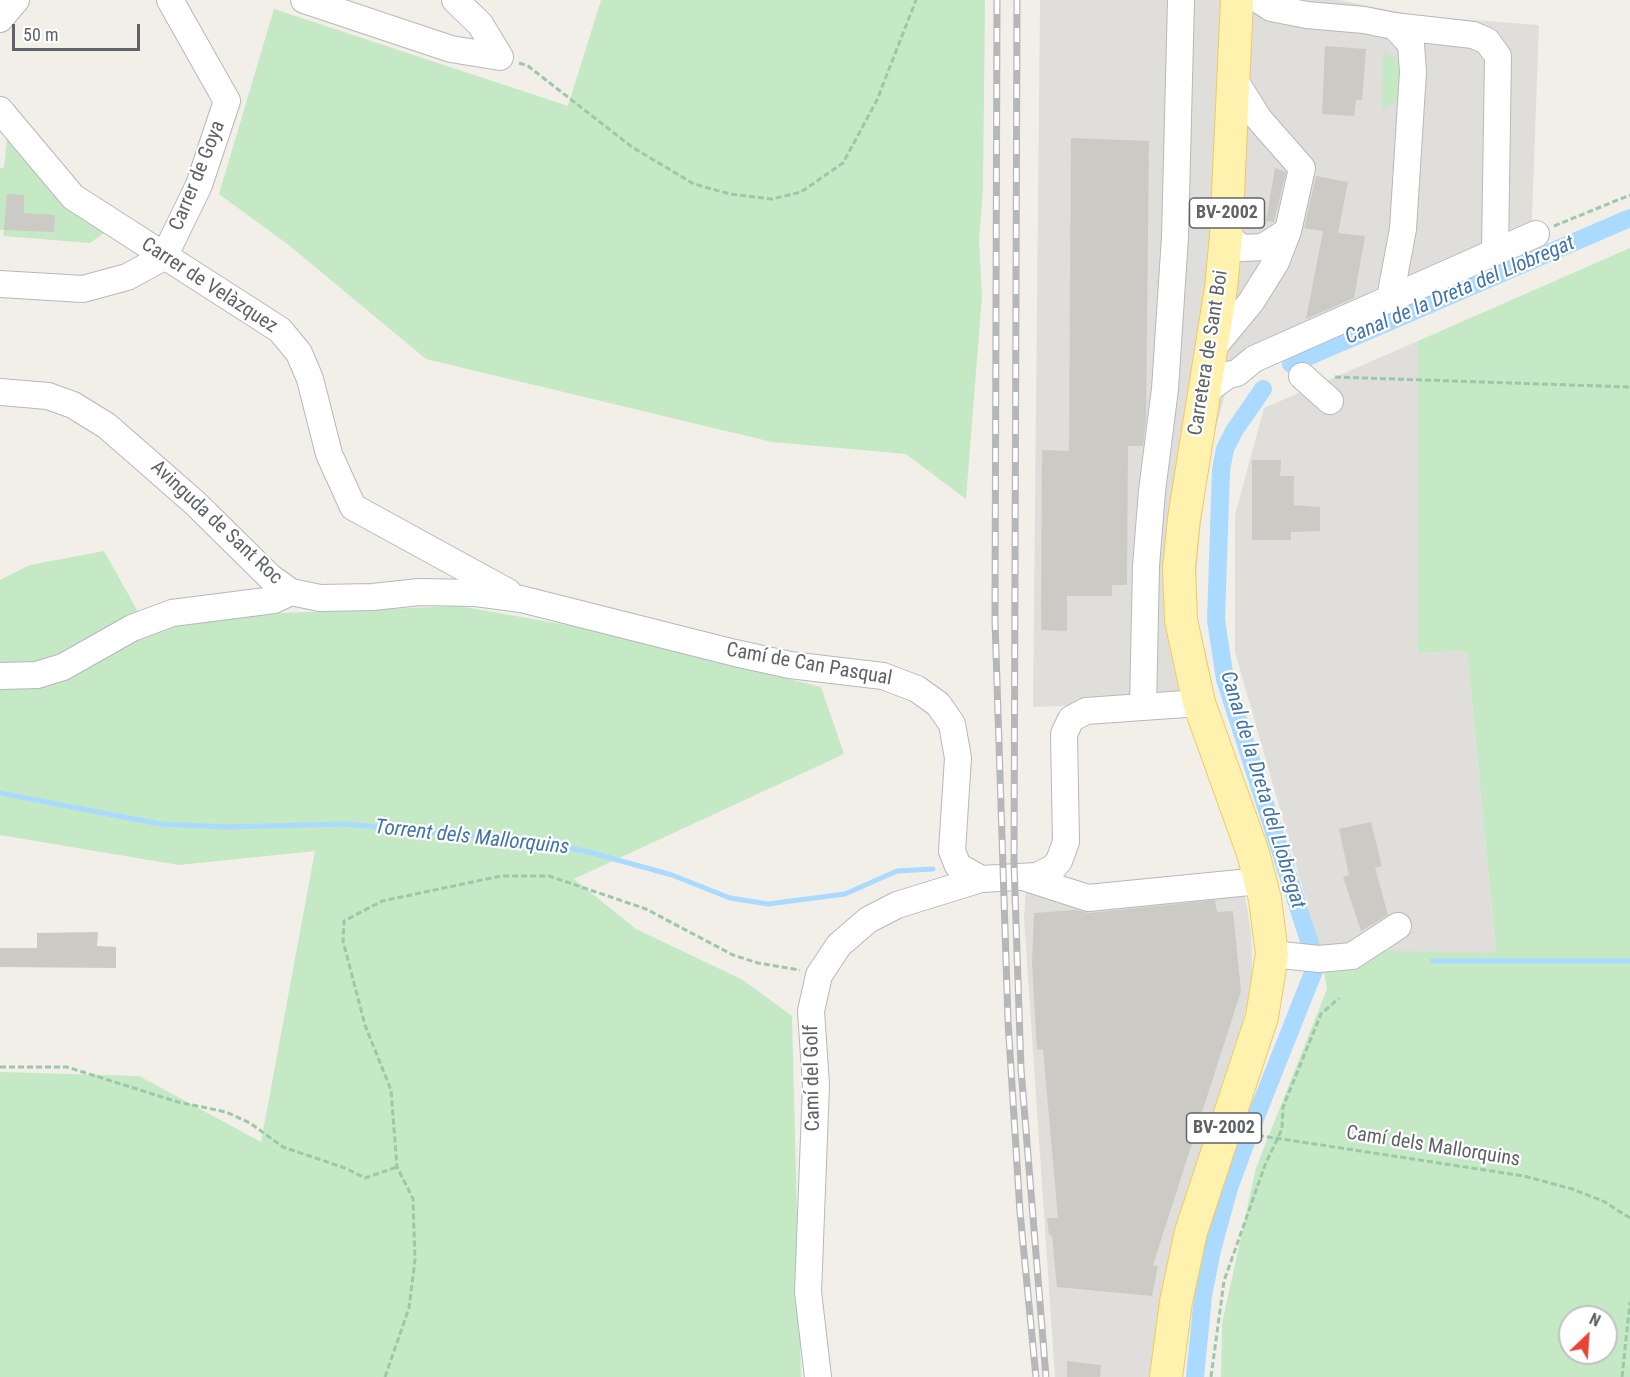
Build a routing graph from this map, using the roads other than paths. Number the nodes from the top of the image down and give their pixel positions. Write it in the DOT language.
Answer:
graph roads {
  1 [pos="16,0"];
  2 [pos="170,0"];
  3 [pos="304,0"];
  4 [pos="455,0"];
  5 [pos="1181,0"];
  6 [pos="1266,3"];
  7 [pos="1236,9"];
  8 [pos="0,19"];
  9 [pos="1395,26"];
  10 [pos="1232,76"];
  11 [pos="0,110"];
  12 [pos="1288,231"];
  13 [pos="1536,234"];
  14 [pos="1226,236"];
  15 [pos="1495,252"];
  16 [pos="164,257"];
  17 [pos="0,284"];
  18 [pos="1390,298"];
  19 [pos="1224,364"];
  20 [pos="1302,376"];
  21 [pos="0,392"];
  22 [pos="1330,401"];
  23 [pos="416,540"];
  24 [pos="291,592"];
  25 [pos="419,592"];
  26 [pos="521,599"];
  27 [pos="0,676"];
  28 [pos="1199,703"];
  29 [pos="1143,707"];
  30 [pos="1026,878"];
  31 [pos="981,879"];
  32 [pos="1260,881"];
  33 [pos="1398,926"];
  34 [pos="1272,954"];
  35 [pos="818,1377"];
  36 [pos="1166,1377"];
  1 -- 8 [label="street"];
  2 -- 16 [label="street, Carrer de Goya"];
  3 -- 4 [label="street"];
  5 -- 29 [label="street"];
  6 -- 7 [label="street"];
  6 -- 9 [label="street"];
  7 -- 10 [label="main road, Carretera de Sant Boi / BV-2002"];
  9 -- 15 [label="street"];
  9 -- 18 [label="street"];
  10 -- 12 [label="street"];
  10 -- 14 [label="main road, Carretera de Sant Boi / BV-2002"];
  11 -- 16 [label="street, Carrer de Velàzquez"];
  12 -- 14 [label="street"];
  12 -- 19 [label="street"];
  13 -- 15 [label="street"];
  14 -- 19 [label="main road, Carretera de Sant Boi / BV-2002"];
  15 -- 18 [label="street"];
  16 -- 17 [label="street"];
  16 -- 23 [label="street, Carrer de Velàzquez"];
  18 -- 19 [label="street"];
  19 -- 28 [label="main road, Carretera de Sant Boi / BV-2002"];
  20 -- 22 [label="street"];
  21 -- 24 [label="street, Avinguda de Sant Roc"];
  23 -- 25 [label="street, Carrer de Velàzquez"];
  23 -- 26 [label="street, Carrer de Velàzquez"];
  24 -- 25 [label="street, Avinguda de Sant Roc"];
  24 -- 27 [label="street"];
  25 -- 26 [label="street, Avinguda de Sant Roc"];
  26 -- 31 [label="street, Camí de Can Pasqual"];
  28 -- 29 [label="street"];
  28 -- 32 [label="main road, BV-2002"];
  29 -- 30 [label="street"];
  30 -- 31 [label="street"];
  30 -- 32 [label="street"];
  31 -- 35 [label="street, Camí del Golf"];
  32 -- 34 [label="main road, BV-2002"];
  33 -- 34 [label="street"];
  34 -- 36 [label="main road, BV-2002"];
}
